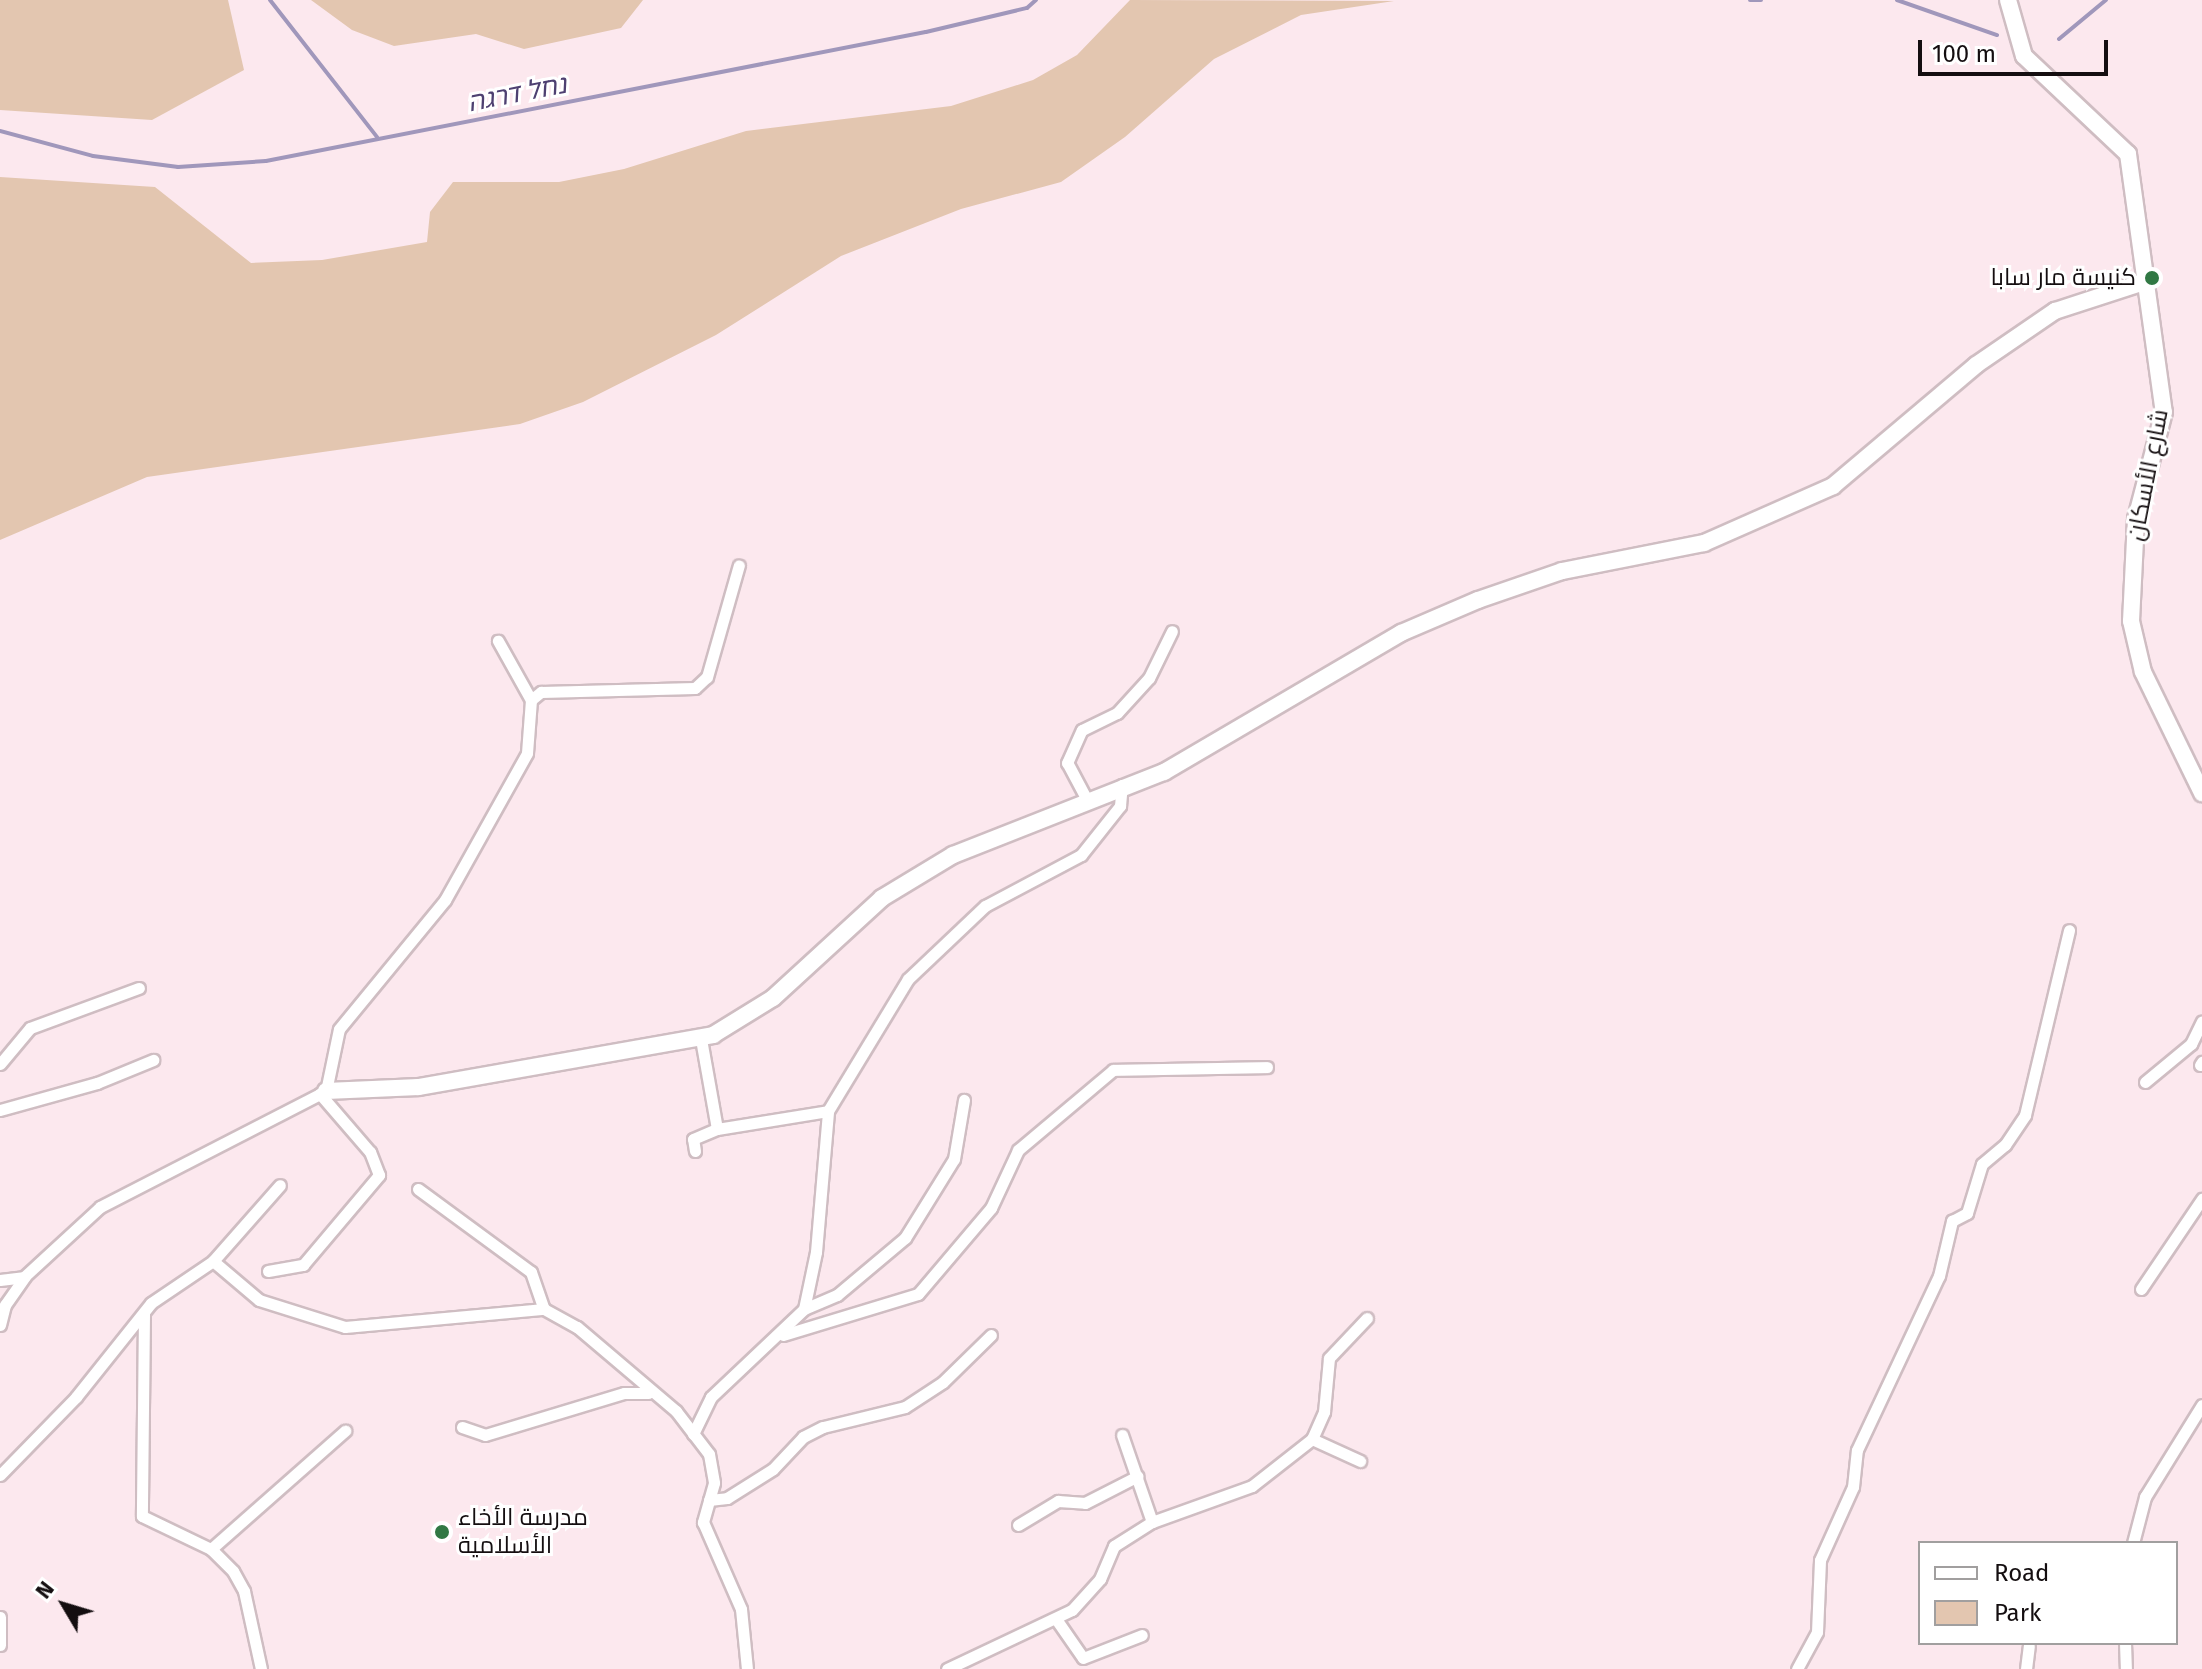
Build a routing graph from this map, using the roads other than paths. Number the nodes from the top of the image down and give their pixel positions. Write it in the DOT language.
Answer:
graph roads {
  1 [pos="2008,0"];
  2 [pos="2144,282"];
  3 [pos="739,565"];
  4 [pos="1172,631"];
  5 [pos="498,641"];
  6 [pos="531,700"];
  7 [pos="1123,783"];
  8 [pos="2202,793"];
  9 [pos="1086,798"];
  10 [pos="2069,930"];
  11 [pos="139,988"];
  12 [pos="2202,1021"];
  13 [pos="701,1039"];
  14 [pos="153,1060"];
  15 [pos="0,1064"];
  16 [pos="1267,1067"];
  17 [pos="2145,1082"];
  18 [pos="323,1092"];
  19 [pos="964,1100"];
  20 [pos="0,1110"];
  21 [pos="828,1111"];
  22 [pos="717,1129"];
  23 [pos="695,1151"];
  24 [pos="280,1185"];
  25 [pos="418,1189"];
  26 [pos="2202,1199"];
  27 [pos="213,1261"];
  28 [pos="268,1271"];
  29 [pos="25,1276"];
  30 [pos="0,1280"];
  31 [pos="2141,1289"];
  32 [pos="0,1291"];
  33 [pos="5,1305"];
  34 [pos="544,1309"];
  35 [pos="804,1309"];
  36 [pos="144,1314"];
  37 [pos="1367,1318"];
  38 [pos="0,1325"];
  39 [pos="783,1335"];
  40 [pos="991,1335"];
  41 [pos="648,1393"];
  42 [pos="2202,1405"];
  43 [pos="462,1427"];
  44 [pos="345,1431"];
  45 [pos="693,1434"];
  46 [pos="1122,1435"];
  47 [pos="1312,1439"];
  48 [pos="1360,1461"];
  49 [pos="0,1475"];
  50 [pos="1138,1476"];
  51 [pos="709,1500"];
  52 [pos="1152,1522"];
  53 [pos="1018,1525"];
  54 [pos="2134,1541"];
  55 [pos="211,1549"];
  56 [pos="0,1617"];
  57 [pos="1056,1619"];
  58 [pos="1142,1635"];
  59 [pos="0,1645"];
  60 [pos="2125,1645"];
  61 [pos="2029,1646"];
  62 [pos="261,1669"];
  63 [pos="747,1669"];
  64 [pos="947,1669"];
  65 [pos="1797,1669"];
  66 [pos="2026,1669"];
  67 [pos="2126,1669"];
  1 -- 2 [label="street, شارع الأسكان"];
  2 -- 7 [label="street"];
  2 -- 8 [label="street, شارع الأسكان"];
  3 -- 6 [label="street"];
  4 -- 9 [label="street"];
  5 -- 6 [label="street"];
  6 -- 18 [label="street"];
  7 -- 9 [label="street"];
  7 -- 21 [label="street"];
  9 -- 13 [label="street"];
  10 -- 65 [label="street"];
  11 -- 15 [label="street"];
  12 -- 17 [label="street"];
  13 -- 18 [label="street"];
  13 -- 22 [label="street"];
  14 -- 20 [label="street"];
  16 -- 39 [label="street"];
  18 -- 28 [label="street"];
  18 -- 29 [label="street"];
  19 -- 35 [label="street"];
  21 -- 22 [label="street"];
  21 -- 35 [label="street"];
  22 -- 23 [label="street"];
  24 -- 27 [label="street"];
  25 -- 34 [label="street"];
  26 -- 31 [label="street"];
  27 -- 34 [label="street"];
  27 -- 36 [label="street"];
  29 -- 30 [label="street"];
  29 -- 33 [label="street"];
  32 -- 33 [label="street"];
  33 -- 38 [label="street"];
  34 -- 41 [label="street"];
  35 -- 39 [label="street"];
  36 -- 49 [label="street"];
  36 -- 55 [label="street"];
  37 -- 47 [label="street"];
  39 -- 45 [label="street"];
  40 -- 51 [label="street"];
  41 -- 43 [label="street"];
  41 -- 45 [label="street"];
  42 -- 54 [label="street"];
  44 -- 55 [label="street"];
  45 -- 51 [label="street"];
  46 -- 50 [label="street"];
  47 -- 48 [label="street"];
  47 -- 52 [label="street"];
  50 -- 52 [label="street"];
  50 -- 53 [label="street"];
  51 -- 63 [label="street"];
  52 -- 57 [label="street"];
  55 -- 62 [label="street"];
  56 -- 59 [label="street"];
  57 -- 58 [label="street"];
  57 -- 64 [label="street"];
  60 -- 67 [label="street"];
  61 -- 66 [label="street"];
}
